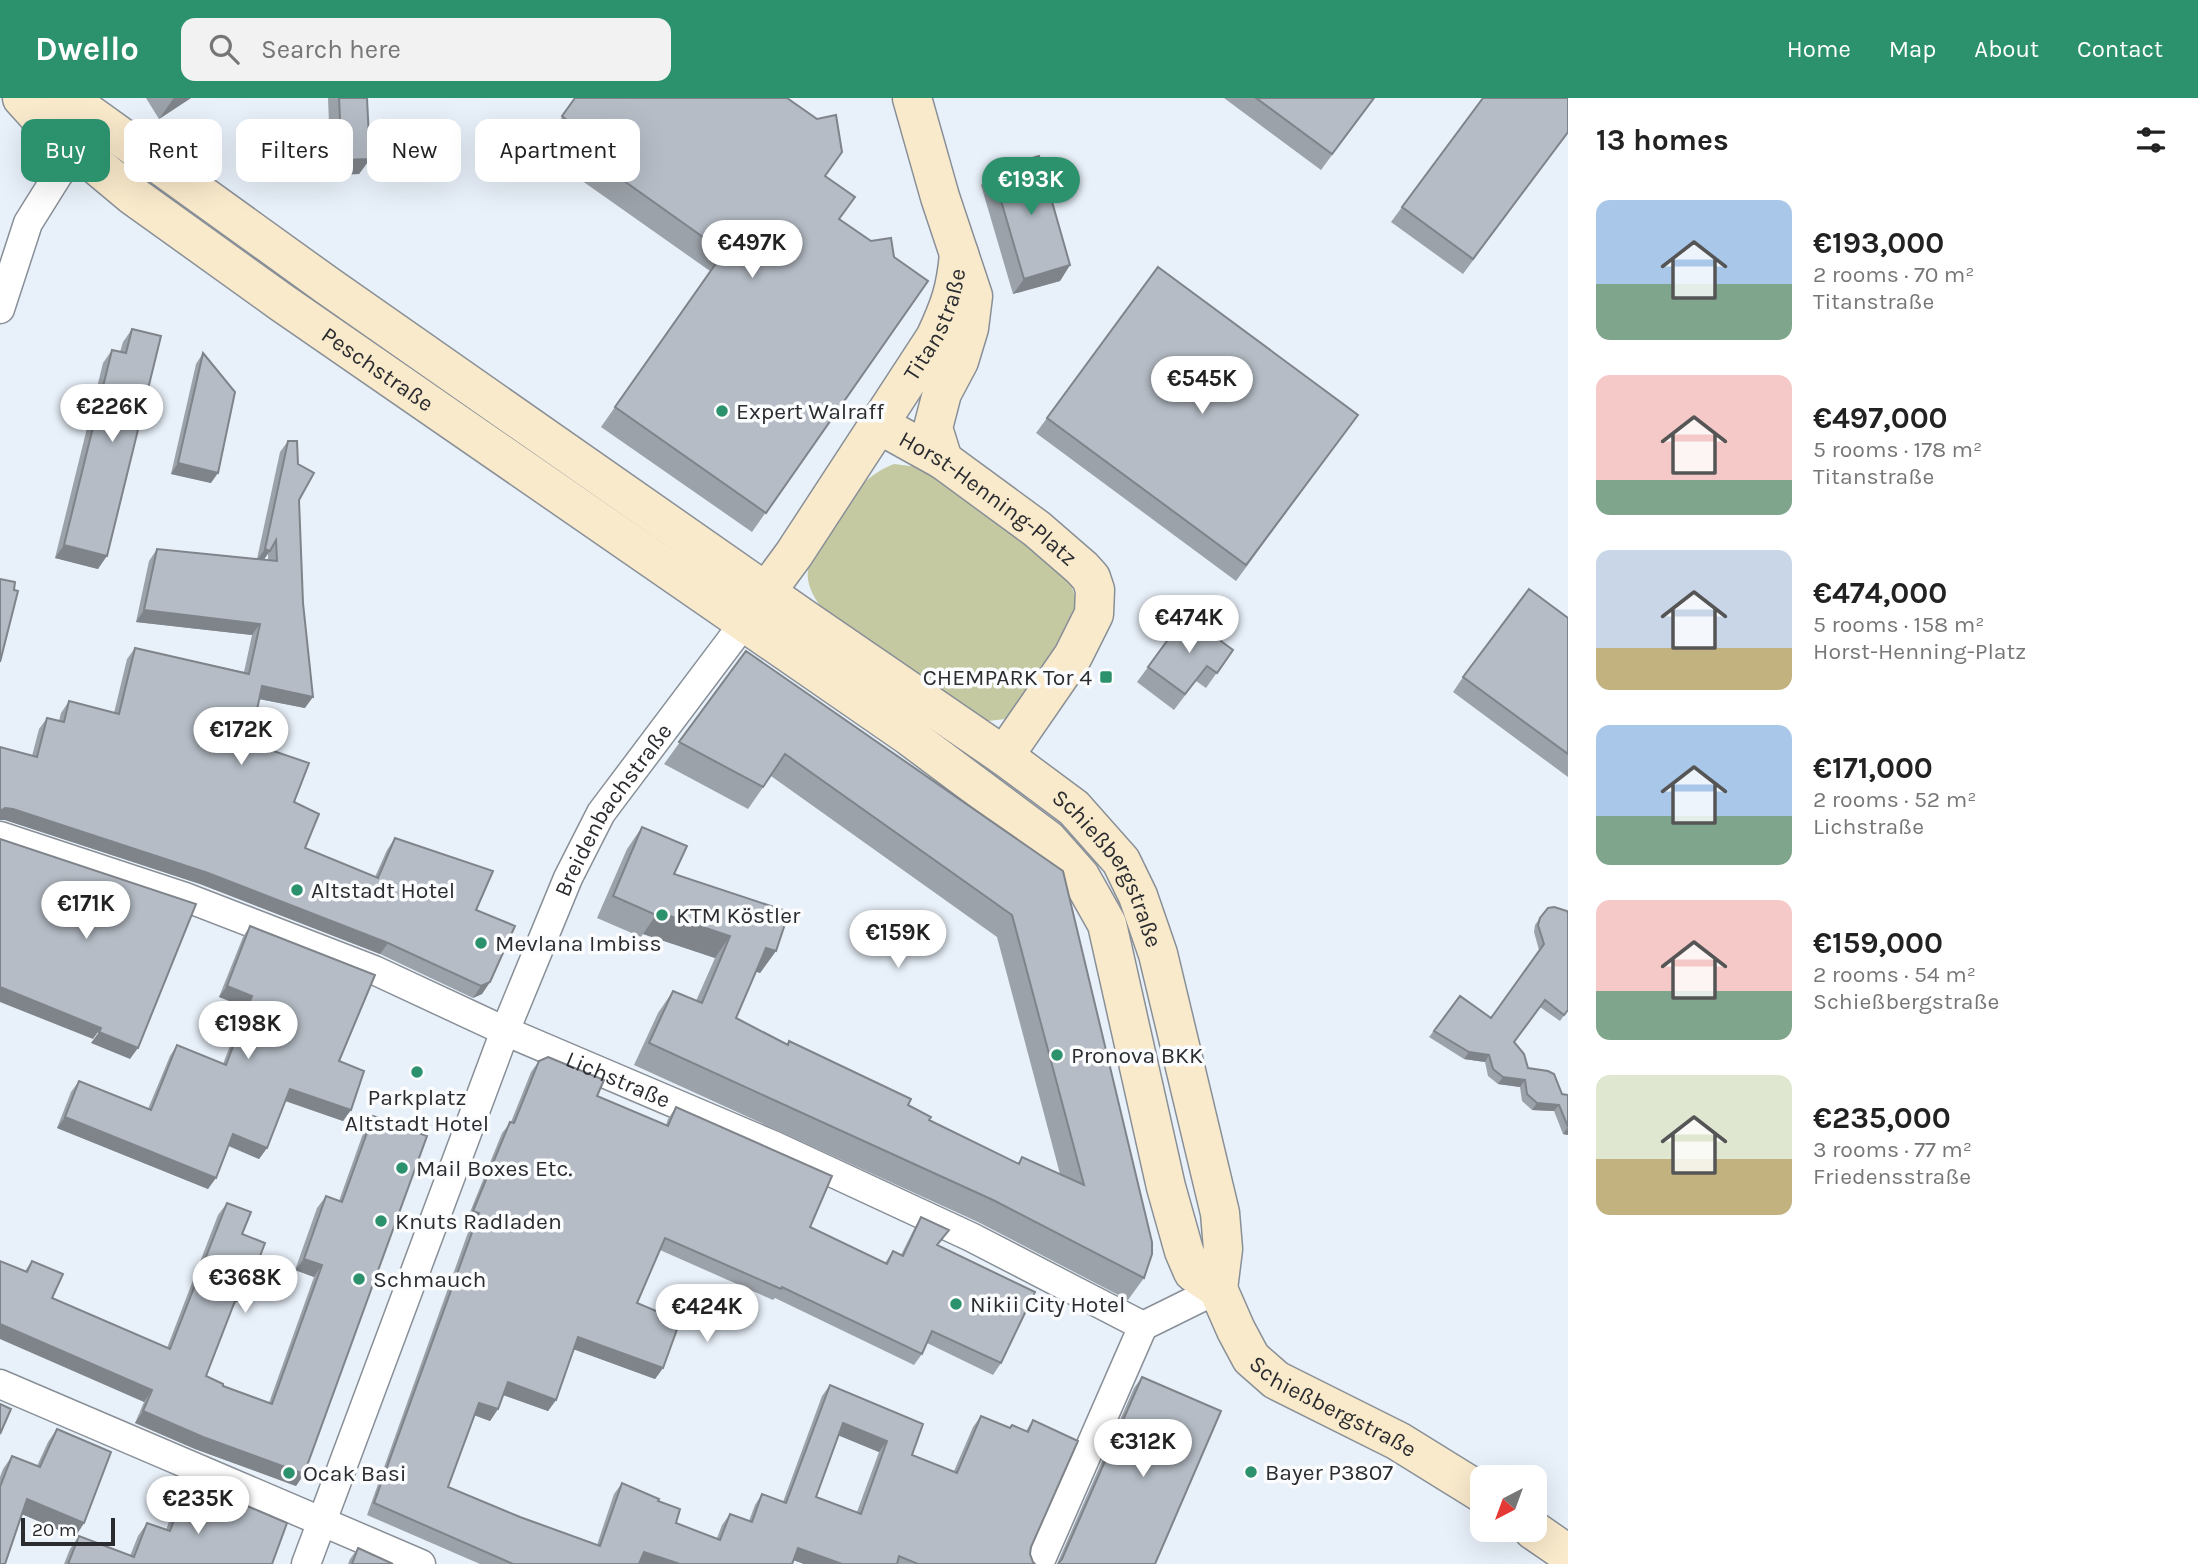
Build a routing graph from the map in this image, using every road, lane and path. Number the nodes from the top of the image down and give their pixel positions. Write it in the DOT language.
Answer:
graph roads {
  1 [pos="22,98"];
  2 [pos="67,98"];
  3 [pos="912,98"];
  4 [pos="41,119"];
  5 [pos="79,119"];
  6 [pos="110,149"];
  7 [pos="110,165"];
  8 [pos="54,182"];
  9 [pos="959,254"];
  10 [pos="0,309"];
  11 [pos="878,424"];
  12 [pos="943,460"];
  13 [pos="766,592"];
  14 [pos="744,624"];
  15 [pos="1004,756"];
  16 [pos="0,836"];
  17 [pos="505,1031"];
  18 [pos="1218,1289"];
  19 [pos="1143,1326"];
  20 [pos="0,1384"];
  21 [pos="1470,1485"];
  22 [pos="321,1521"];
  23 [pos="1547,1540"];
  24 [pos="1568,1554"];
  25 [pos="306,1564"];
  26 [pos="421,1564"];
  27 [pos="1039,1564"];
  1 -- 4 [label="main road, Peschstraße"];
  2 -- 5 [label="main road, Peschstraße"];
  3 -- 9 [label="main road, Titanstraße"];
  6 -- 13 [label="main road, Peschstraße"];
  7 -- 14 [label="main road, Peschstraße"];
  8 -- 10 [label="street"];
  9 -- 11 [label="main road, Titanstraße"];
  9 -- 12 [label="main road, Titanstraße"];
  11 -- 12 [label="main road, Horst-Henning-Platz"];
  11 -- 13 [label="main road, Horst-Henning-Platz"];
  12 -- 15 [label="main road, Horst-Henning-Platz"];
  13 -- 14 [label="street, Breidenbachstraße"];
  13 -- 15 [label="main road, Schießbergstraße"];
  14 -- 17 [label="street, Breidenbachstraße"];
  14 -- 18 [label="main road, Schießbergstraße"];
  15 -- 18 [label="main road, Schießbergstraße"];
  16 -- 17 [label="street, Lichstraße"];
  17 -- 19 [label="street, Lichstraße"];
  17 -- 22 [label="street, Breidenbachstraße"];
  18 -- 19 [label="street"];
  18 -- 21 [label="main road, Schießbergstraße"];
  19 -- 27 [label="street"];
  20 -- 22 [label="street"];
  22 -- 25 [label="street, Breidenbachstraße"];
  22 -- 26 [label="street"];
  23 -- 24 [label="main road"];
}
